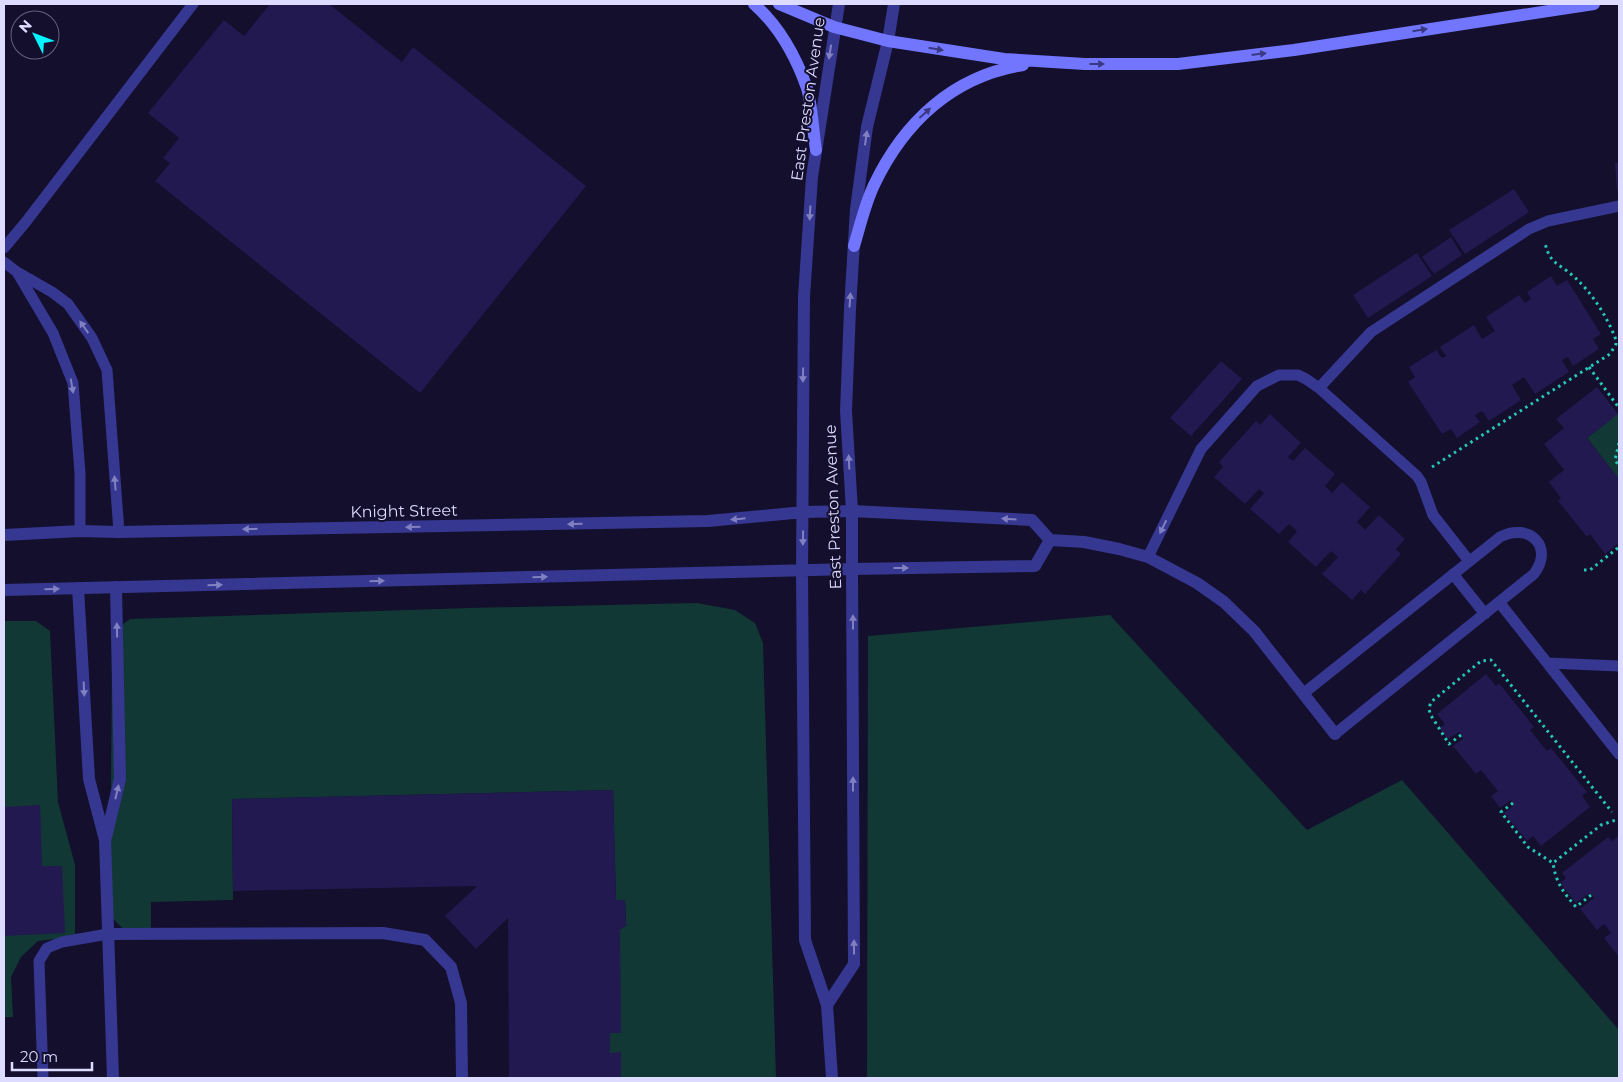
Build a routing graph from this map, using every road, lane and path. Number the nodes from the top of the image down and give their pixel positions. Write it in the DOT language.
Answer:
graph roads {
  1 [pos="193,4"];
  2 [pos="754,4"];
  3 [pos="779,4"];
  4 [pos="839,4"];
  5 [pos="894,4"];
  6 [pos="1594,4"];
  7 [pos="834,27"];
  8 [pos="888,41"];
  9 [pos="1047,62"];
  10 [pos="816,150"];
  11 [pos="1619,206"];
  12 [pos="1540,223"];
  13 [pos="854,246"];
  14 [pos="4,248"];
  15 [pos="4,262"];
  16 [pos="17,272"];
  17 [pos="1619,335"];
  18 [pos="1614,336"];
  19 [pos="1588,367"];
  20 [pos="1319,388"];
  21 [pos="1619,408"];
  22 [pos="1619,443"];
  23 [pos="1619,466"];
  24 [pos="1418,476"];
  25 [pos="852,511"];
  26 [pos="804,512"];
  27 [pos="80,531"];
  28 [pos="119,532"];
  29 [pos="4,535"];
  30 [pos="1050,540"];
  31 [pos="1619,547"];
  32 [pos="1148,557"];
  33 [pos="1469,561"];
  34 [pos="852,569"];
  35 [pos="1584,570"];
  36 [pos="802,571"];
  37 [pos="1453,574"];
  38 [pos="116,587"];
  39 [pos="78,588"];
  40 [pos="4,590"];
  41 [pos="1499,602"];
  42 [pos="1485,614"];
  43 [pos="1548,663"];
  44 [pos="1619,666"];
  45 [pos="1304,693"];
  46 [pos="1335,734"];
  47 [pos="1461,735"];
  48 [pos="1619,754"];
  49 [pos="1512,803"];
  50 [pos="1612,812"];
  51 [pos="1619,819"];
  52 [pos="105,840"];
  53 [pos="1553,863"];
  54 [pos="1592,895"];
  55 [pos="108,934"];
  56 [pos="827,1005"];
  57 [pos="42,1078"];
  58 [pos="113,1078"];
  59 [pos="462,1078"];
  60 [pos="832,1078"];
  1 -- 14 [label="lane"];
  2 -- 10 [label="main road"];
  3 -- 7 [label="main road"];
  4 -- 7 [label="street, East Preston Avenue"];
  5 -- 8 [label="street, East Preston Avenue"];
  9 -- 6 [label="main road, one-way"];
  7 -- 8 [label="main road"];
  7 -- 10 [label="street, East Preston Avenue, one-way"];
  8 -- 9 [label="main road, one-way"];
  13 -- 8 [label="street, East Preston Avenue, one-way"];
  13 -- 9 [label="main road, one-way"];
  10 -- 26 [label="street, East Preston Avenue, one-way"];
  11 -- 12 [label="lane"];
  12 -- 18 [label="path"];
  12 -- 20 [label="lane"];
  25 -- 13 [label="street, East Preston Avenue, one-way"];
  15 -- 16 [label="lane"];
  16 -- 27 [label="lane, one-way"];
  28 -- 16 [label="lane, one-way"];
  17 -- 18 [label="path"];
  18 -- 19 [label="path"];
  19 -- 21 [label="path"];
  19 -- 24 [label="path"];
  20 -- 24 [label="lane"];
  20 -- 32 [label="lane, one-way"];
  22 -- 23 [label="path"];
  24 -- 33 [label="lane"];
  25 -- 26 [label="street, Knight Street"];
  30 -- 25 [label="street, Knight Street, one-way"];
  25 -- 34 [label="street, East Preston Avenue"];
  26 -- 28 [label="street, Knight Street, one-way"];
  26 -- 36 [label="street, East Preston Avenue, one-way"];
  27 -- 28 [label="street, Knight Street"];
  27 -- 29 [label="street, Knight Street"];
  30 -- 32 [label="street"];
  34 -- 30 [label="street, one-way"];
  31 -- 35 [label="path"];
  32 -- 45 [label="street"];
  33 -- 37 [label="lane"];
  33 -- 41 [label="lane"];
  34 -- 36 [label="street"];
  56 -- 34 [label="street, East Preston Avenue, one-way"];
  38 -- 36 [label="street, one-way"];
  36 -- 56 [label="street, East Preston Avenue"];
  37 -- 42 [label="lane"];
  37 -- 45 [label="lane"];
  38 -- 39 [label="street"];
  52 -- 38 [label="street, one-way"];
  40 -- 39 [label="street, one-way"];
  39 -- 52 [label="street, one-way"];
  41 -- 42 [label="lane"];
  41 -- 43 [label="lane"];
  42 -- 46 [label="lane"];
  43 -- 44 [label="lane"];
  43 -- 48 [label="lane"];
  45 -- 46 [label="street"];
  47 -- 50 [label="path"];
  49 -- 53 [label="path"];
  51 -- 53 [label="path"];
  52 -- 55 [label="street"];
  53 -- 54 [label="path"];
  55 -- 57 [label="lane"];
  55 -- 58 [label="street"];
  55 -- 59 [label="street"];
  56 -- 60 [label="street, East Preston Avenue"];
}
